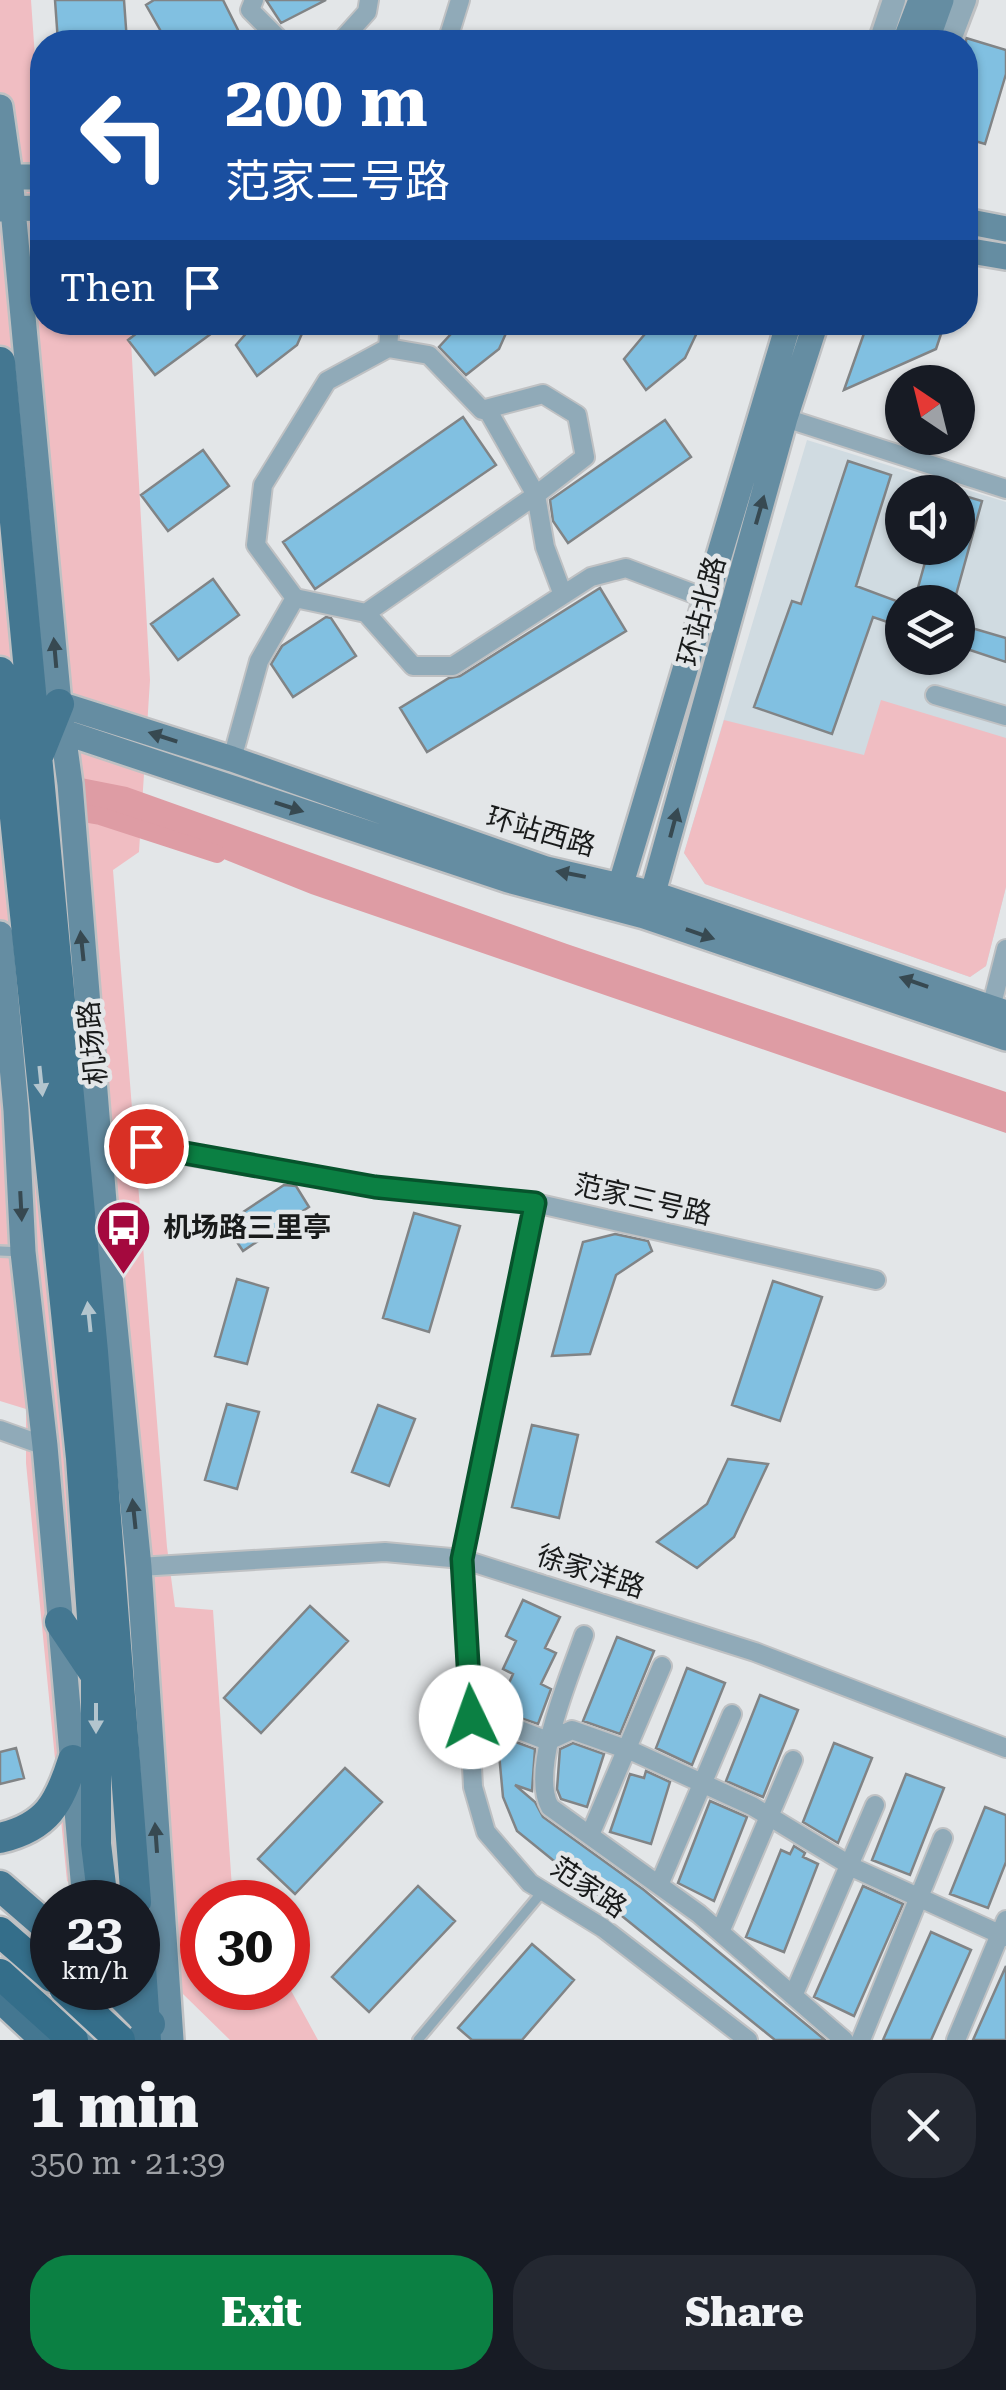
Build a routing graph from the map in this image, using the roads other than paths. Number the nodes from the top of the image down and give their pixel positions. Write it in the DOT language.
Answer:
graph roads {
  1 [pos="254,0"];
  2 [pos="369,0"];
  3 [pos="460,0"];
  4 [pos="894,0"];
  5 [pos="921,0"];
  6 [pos="941,0"];
  7 [pos="965,0"];
  8 [pos="270,30"];
  9 [pos="351,30"];
  10 [pos="450,30"];
  11 [pos="884,30"];
  12 [pos="910,30"];
  13 [pos="930,30"];
  14 [pos="953,30"];
  15 [pos="0,107"];
  16 [pos="5,177"];
  17 [pos="7,209"];
  18 [pos="978,224"];
  19 [pos="1006,230"];
  20 [pos="978,252"];
  21 [pos="1006,257"];
  22 [pos="389,335"];
  23 [pos="785,335"];
  24 [pos="812,335"];
  25 [pos="388,348"];
  26 [pos="0,362"];
  27 [pos="487,409"];
  28 [pos="785,418"];
  29 [pos="1006,489"];
  30 [pos="536,495"];
  31 [pos="563,595"];
  32 [pos="295,598"];
  33 [pos="706,598"];
  34 [pos="366,613"];
  35 [pos="0,672"];
  36 [pos="936,695"];
  37 [pos="1006,716"];
  38 [pos="62,718"];
  39 [pos="232,760"];
  40 [pos="49,773"];
  41 [pos="45,842"];
  42 [pos="621,884"];
  43 [pos="649,905"];
  44 [pos="613,910"];
  45 [pos="0,934"];
  46 [pos="1006,948"];
  47 [pos="999,1011"];
  48 [pos="1006,1038"];
  49 [pos="101,1135"];
  50 [pos="535,1203"];
  51 [pos="12,1252"];
  52 [pos="876,1280"];
  53 [pos="0,1430"];
  54 [pos="45,1446"];
  55 [pos="462,1559"];
  56 [pos="139,1567"];
  57 [pos="60,1622"];
  58 [pos="584,1635"];
  59 [pos="662,1666"];
  60 [pos="96,1675"];
  61 [pos="732,1714"];
  62 [pos="471,1717"];
  63 [pos="548,1742"];
  64 [pos="1006,1748"];
  65 [pos="626,1750"];
  66 [pos="73,1760"];
  67 [pos="794,1760"];
  68 [pos="702,1783"];
  69 [pos="875,1805"];
  70 [pos="770,1816"];
  71 [pos="590,1836"];
  72 [pos="0,1838"];
  73 [pos="943,1838"];
  74 [pos="849,1864"];
  75 [pos="83,1880"];
  76 [pos="100,1880"];
  77 [pos="134,1880"];
  78 [pos="659,1885"];
  79 [pos="0,1886"];
  80 [pos="544,1891"];
  81 [pos="919,1897"];
  82 [pos="30,1911"];
  83 [pos="1004,1930"];
  84 [pos="0,1932"];
  85 [pos="720,1932"];
  86 [pos="30,1959"];
  87 [pos="0,1974"];
  88 [pos="0,1996"];
  89 [pos="793,1996"];
  90 [pos="87,2010"];
  91 [pos="91,2010"];
  92 [pos="115,2010"];
  93 [pos="145,2029"];
  94 [pos="46,2040"];
  95 [pos="72,2040"];
  96 [pos="91,2040"];
  97 [pos="118,2040"];
  98 [pos="169,2040"];
  99 [pos="418,2040"];
  100 [pos="748,2040"];
  101 [pos="844,2040"];
  102 [pos="861,2040"];
  103 [pos="956,2040"];
  1 -- 8 [label="street"];
  2 -- 9 [label="street"];
  3 -- 10 [label="street"];
  4 -- 11 [label="street"];
  5 -- 12 [label="main road"];
  6 -- 13 [label="main road"];
  7 -- 14 [label="street"];
  15 -- 16 [label="main road, 机场路"];
  16 -- 17 [label="main road, 机场路"];
  38 -- 17 [label="main road, 机场路, one-way"];
  18 -- 19 [label="main road"];
  20 -- 21 [label="main road"];
  22 -- 25 [label="street"];
  23 -- 33 [label="main road, 环站北路"];
  24 -- 28 [label="main road, 环站北路"];
  25 -- 27 [label="street"];
  25 -- 32 [label="street"];
  26 -- 40 [label="main road, 机场路"];
  27 -- 30 [label="street"];
  27 -- 30 [label="street"];
  28 -- 29 [label="street"];
  43 -- 28 [label="main road, 环站北路, one-way"];
  30 -- 31 [label="street"];
  30 -- 34 [label="street"];
  31 -- 33 [label="street"];
  31 -- 34 [label="street"];
  32 -- 34 [label="street"];
  32 -- 39 [label="street"];
  33 -- 42 [label="main road, 环站北路"];
  35 -- 41 [label="main road, 机场路"];
  36 -- 37 [label="street"];
  39 -- 38 [label="main road, 环站西路, one-way"];
  38 -- 40 [label="main road"];
  38 -- 40 [label="main road, 机场路"];
  38 -- 44 [label="main road, 环站西路, one-way"];
  42 -- 39 [label="main road, 环站西路, one-way"];
  40 -- 41 [label="main road, 机场路"];
  49 -- 41 [label="main road, 机场路, one-way"];
  41 -- 60 [label="main road, 机场路, one-way"];
  77 -- 41 [label="main road, 机场路, one-way"];
  42 -- 43 [label="main road, 环站西路"];
  42 -- 44 [label="main road, 环站北路"];
  43 -- 44 [label="main road, 环站西路"];
  47 -- 43 [label="main road, 环站西路, one-way"];
  43 -- 48 [label="main road, 环站西路, one-way"];
  45 -- 51 [label="main road, one-way"];
  46 -- 47 [label="street"];
  49 -- 50 [label="street, 范家三号路"];
  56 -- 49 [label="main road, 机场路, one-way"];
  50 -- 52 [label="street, 范家三号路"];
  50 -- 55 [label="street, 范家路"];
  51 -- 54 [label="main road"];
  53 -- 54 [label="street"];
  54 -- 57 [label="main road"];
  55 -- 56 [label="street, 徐家洋路"];
  55 -- 62 [label="street, 范家路"];
  55 -- 64 [label="street, 徐家洋路"];
  98 -- 56 [label="main road, 机场路, one-way"];
  57 -- 60 [label="main road"];
  57 -- 66 [label="main road"];
  58 -- 63 [label="street"];
  59 -- 65 [label="street"];
  60 -- 76 [label="main road, 机场路, one-way"];
  61 -- 68 [label="street"];
  62 -- 63 [label="street"];
  62 -- 80 [label="street, 范家路"];
  63 -- 65 [label="street"];
  63 -- 71 [label="street"];
  65 -- 68 [label="street"];
  65 -- 71 [label="street"];
  66 -- 72 [label="main road"];
  66 -- 75 [label="main road"];
  67 -- 70 [label="street"];
  68 -- 70 [label="street"];
  68 -- 78 [label="street"];
  69 -- 74 [label="street"];
  70 -- 74 [label="street"];
  70 -- 85 [label="street"];
  71 -- 78 [label="street"];
  73 -- 81 [label="street"];
  74 -- 81 [label="street"];
  74 -- 89 [label="street"];
  78 -- 85 [label="street"];
  79 -- 82 [label="main road"];
  80 -- 99 [label="lane"];
  80 -- 100 [label="street, 范家路"];
  81 -- 83 [label="street"];
  81 -- 102 [label="street"];
  83 -- 103 [label="street"];
  84 -- 86 [label="highway"];
  85 -- 89 [label="street"];
  87 -- 95 [label="highway"];
  88 -- 94 [label="main road"];
  89 -- 101 [label="street"];
  90 -- 97 [label="highway, bridge"];
  91 -- 96 [label="main road"];
  92 -- 97 [label="main road"];
  93 -- 98 [label="main road"];
}
